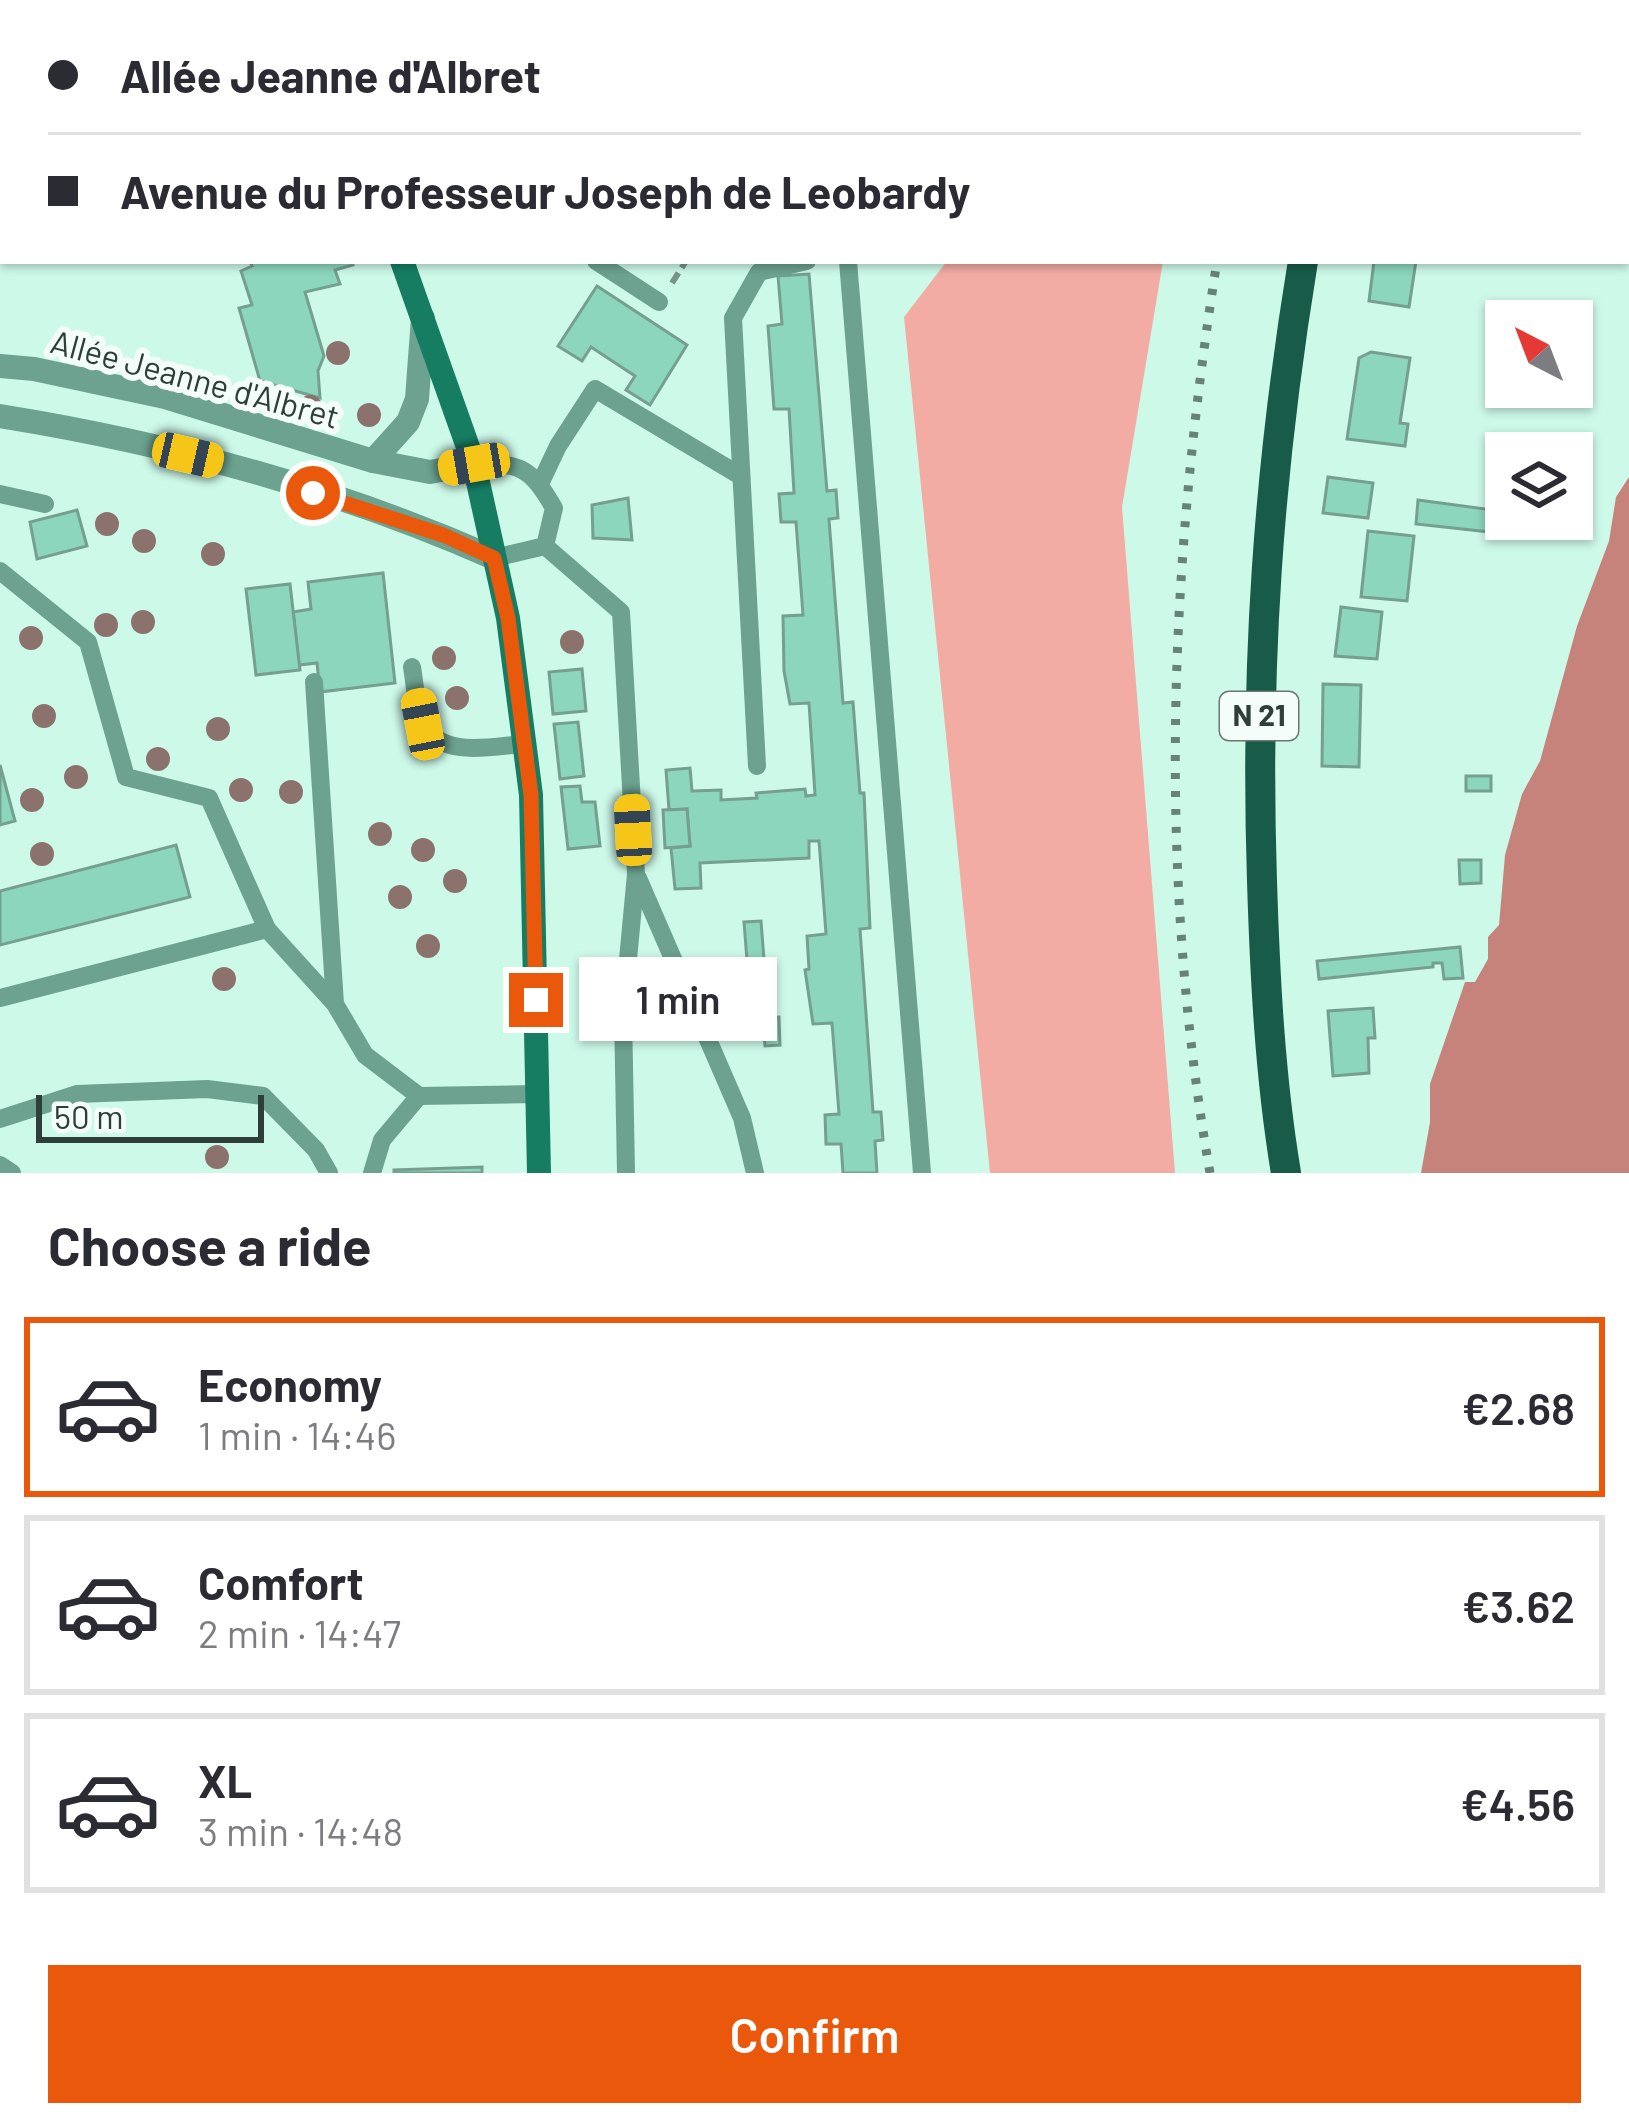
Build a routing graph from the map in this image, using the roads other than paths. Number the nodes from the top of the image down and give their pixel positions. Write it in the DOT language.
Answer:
graph roads {
  1 [pos="403,264"];
  2 [pos="601,264"];
  3 [pos="795,264"];
  4 [pos="848,264"];
  5 [pos="1303,264"];
  6 [pos="659,302"];
  7 [pos="424,315"];
  8 [pos="0,366"];
  9 [pos="0,416"];
  10 [pos="373,460"];
  11 [pos="474,464"];
  12 [pos="739,475"];
  13 [pos="540,484"];
  14 [pos="0,494"];
  15 [pos="45,504"];
  16 [pos="545,546"];
  17 [pos="494,558"];
  18 [pos="0,571"];
  19 [pos="412,667"];
  20 [pos="314,682"];
  21 [pos="524,744"];
  22 [pos="757,766"];
  23 [pos="636,874"];
  24 [pos="267,929"];
  25 [pos="0,998"];
  26 [pos="334,1004"];
  27 [pos="537,1094"];
  28 [pos="418,1096"];
  29 [pos="0,1120"];
  30 [pos="0,1165"];
  31 [pos="12,1173"];
  32 [pos="329,1173"];
  33 [pos="372,1173"];
  34 [pos="539,1173"];
  35 [pos="626,1173"];
  36 [pos="755,1173"];
  37 [pos="922,1173"];
  38 [pos="1286,1173"];
  1 -- 7 [label="main road"];
  2 -- 6 [label="lane"];
  3 -- 12 [label="lane"];
  4 -- 37 [label="lane"];
  5 -- 38 [label="main road, N 21"];
  7 -- 10 [label="street, Allée Jeanne d'Albret"];
  7 -- 11 [label="main road"];
  8 -- 10 [label="street, Allée Jeanne d'Albret"];
  9 -- 17 [label="street"];
  10 -- 11 [label="street, Allée Jeanne d'Albret"];
  11 -- 13 [label="lane"];
  11 -- 17 [label="main road"];
  12 -- 13 [label="lane"];
  12 -- 22 [label="lane"];
  13 -- 16 [label="lane"];
  14 -- 15 [label="lane"];
  16 -- 17 [label="lane"];
  16 -- 23 [label="lane"];
  17 -- 21 [label="main road"];
  18 -- 24 [label="lane"];
  19 -- 21 [label="lane"];
  20 -- 26 [label="lane"];
  21 -- 27 [label="main road"];
  23 -- 35 [label="lane"];
  23 -- 36 [label="lane"];
  24 -- 25 [label="lane"];
  24 -- 26 [label="lane"];
  26 -- 28 [label="lane"];
  27 -- 28 [label="lane"];
  27 -- 34 [label="main road"];
  28 -- 33 [label="lane"];
  29 -- 32 [label="lane"];
  30 -- 31 [label="lane"];
}
